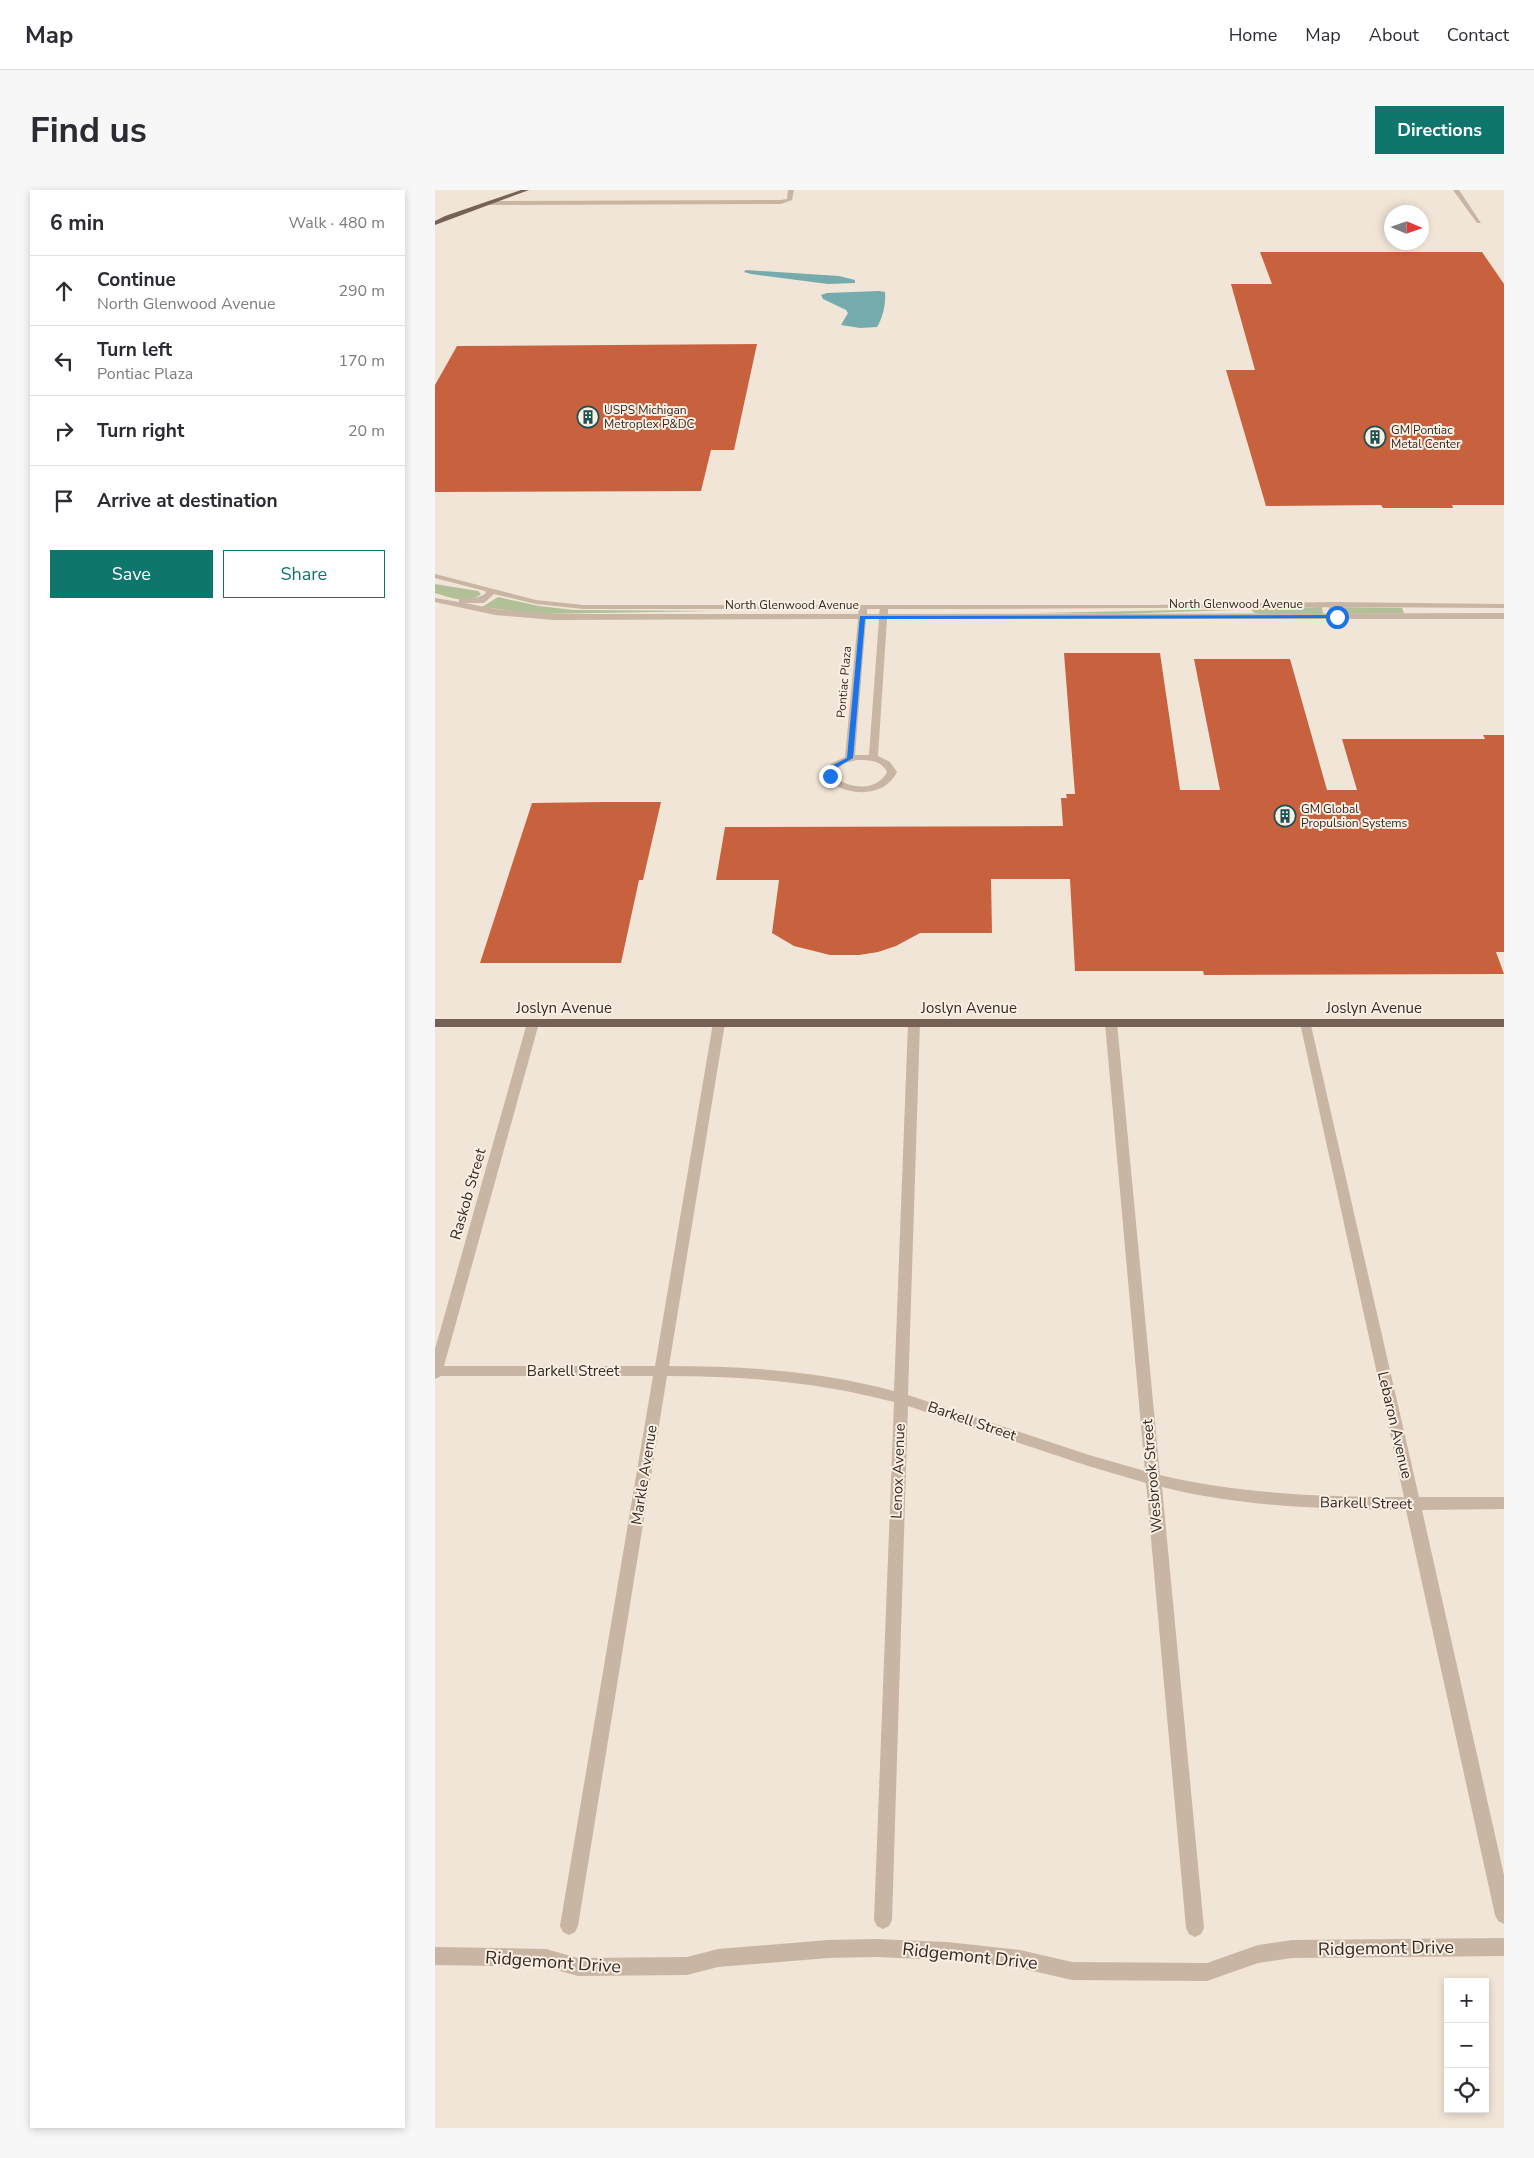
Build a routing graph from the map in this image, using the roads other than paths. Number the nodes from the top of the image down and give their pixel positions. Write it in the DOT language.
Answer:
graph roads {
  1 [pos="526,190"];
  2 [pos="791,190"];
  3 [pos="1456,190"];
  4 [pos="488,203"];
  5 [pos="1479,222"];
  6 [pos="435,223"];
  7 [pos="435,578"];
  8 [pos="489,590"];
  9 [pos="435,595"];
  10 [pos="435,600"];
  11 [pos="1242,606"];
  12 [pos="1504,606"];
  13 [pos="724,607"];
  14 [pos="863,607"];
  15 [pos="884,607"];
  16 [pos="1151,607"];
  17 [pos="1504,610"];
  18 [pos="1504,616"];
  19 [pos="554,617"];
  20 [pos="862,617"];
  21 [pos="883,617"];
  22 [pos="1030,617"];
  23 [pos="1119,617"];
  24 [pos="1414,617"];
  25 [pos="849,758"];
  26 [pos="873,758"];
  27 [pos="1504,1022"];
  28 [pos="435,1023"];
  29 [pos="533,1023"];
  30 [pos="719,1023"];
  31 [pos="914,1023"];
  32 [pos="1111,1023"];
  33 [pos="1306,1023"];
  34 [pos="662,1371"];
  35 [pos="435,1372"];
  36 [pos="901,1397"];
  37 [pos="1152,1478"];
  38 [pos="1413,1503"];
  39 [pos="1504,1504"];
  40 [pos="1504,1915"];
  41 [pos="883,1920"];
  42 [pos="569,1926"];
  43 [pos="1195,1928"];
  44 [pos="1504,1947"];
  45 [pos="435,1956"];
  1 -- 4 [label="main road"];
  2 -- 4 [label="street"];
  3 -- 5 [label="street"];
  4 -- 6 [label="main road"];
  7 -- 8 [label="street, North Glenwood Avenue"];
  8 -- 9 [label="street"];
  8 -- 13 [label="street, North Glenwood Avenue"];
  10 -- 19 [label="street, North Glenwood Avenue"];
  11 -- 12 [label="street, North Glenwood Avenue"];
  11 -- 16 [label="street, North Glenwood Avenue"];
  11 -- 23 [label="street, North Glenwood Avenue"];
  13 -- 14 [label="street, North Glenwood Avenue"];
  13 -- 19 [label="street, North Glenwood Avenue"];
  14 -- 15 [label="street, North Glenwood Avenue"];
  14 -- 20 [label="street, Pontiac Plaza"];
  15 -- 16 [label="street, North Glenwood Avenue"];
  15 -- 21 [label="street"];
  16 -- 22 [label="street, North Glenwood Avenue"];
  17 -- 24 [label="street, North Glenwood Avenue"];
  18 -- 24 [label="street, North Glenwood Avenue"];
  19 -- 20 [label="street, North Glenwood Avenue"];
  20 -- 21 [label="street, North Glenwood Avenue"];
  20 -- 25 [label="street, Pontiac Plaza"];
  21 -- 22 [label="street, North Glenwood Avenue"];
  21 -- 26 [label="street"];
  22 -- 23 [label="street, North Glenwood Avenue"];
  23 -- 24 [label="street, North Glenwood Avenue"];
  25 -- 26 [label="street"];
  25 -- 26 [label="street"];
  27 -- 33 [label="main road, Joslyn Avenue"];
  28 -- 29 [label="main road, Joslyn Avenue"];
  29 -- 30 [label="main road, Joslyn Avenue"];
  29 -- 35 [label="street, Raskob Street"];
  30 -- 31 [label="main road, Joslyn Avenue"];
  30 -- 34 [label="street, Markle Avenue"];
  31 -- 32 [label="main road, Joslyn Avenue"];
  31 -- 36 [label="street, Lenox Avenue"];
  32 -- 33 [label="main road, Joslyn Avenue"];
  32 -- 37 [label="street, Wesbrook Street"];
  33 -- 38 [label="street, Lebaron Avenue"];
  34 -- 35 [label="street, Barkell Street"];
  34 -- 36 [label="street, Barkell Street"];
  34 -- 42 [label="street, Markle Avenue"];
  36 -- 37 [label="street, Barkell Street"];
  36 -- 41 [label="street, Lenox Avenue"];
  37 -- 38 [label="street, Barkell Street"];
  37 -- 43 [label="street, Wesbrook Street"];
  38 -- 39 [label="street, Barkell Street"];
  38 -- 40 [label="street, Lebaron Avenue"];
  44 -- 45 [label="street, Ridgemont Drive"];
}
